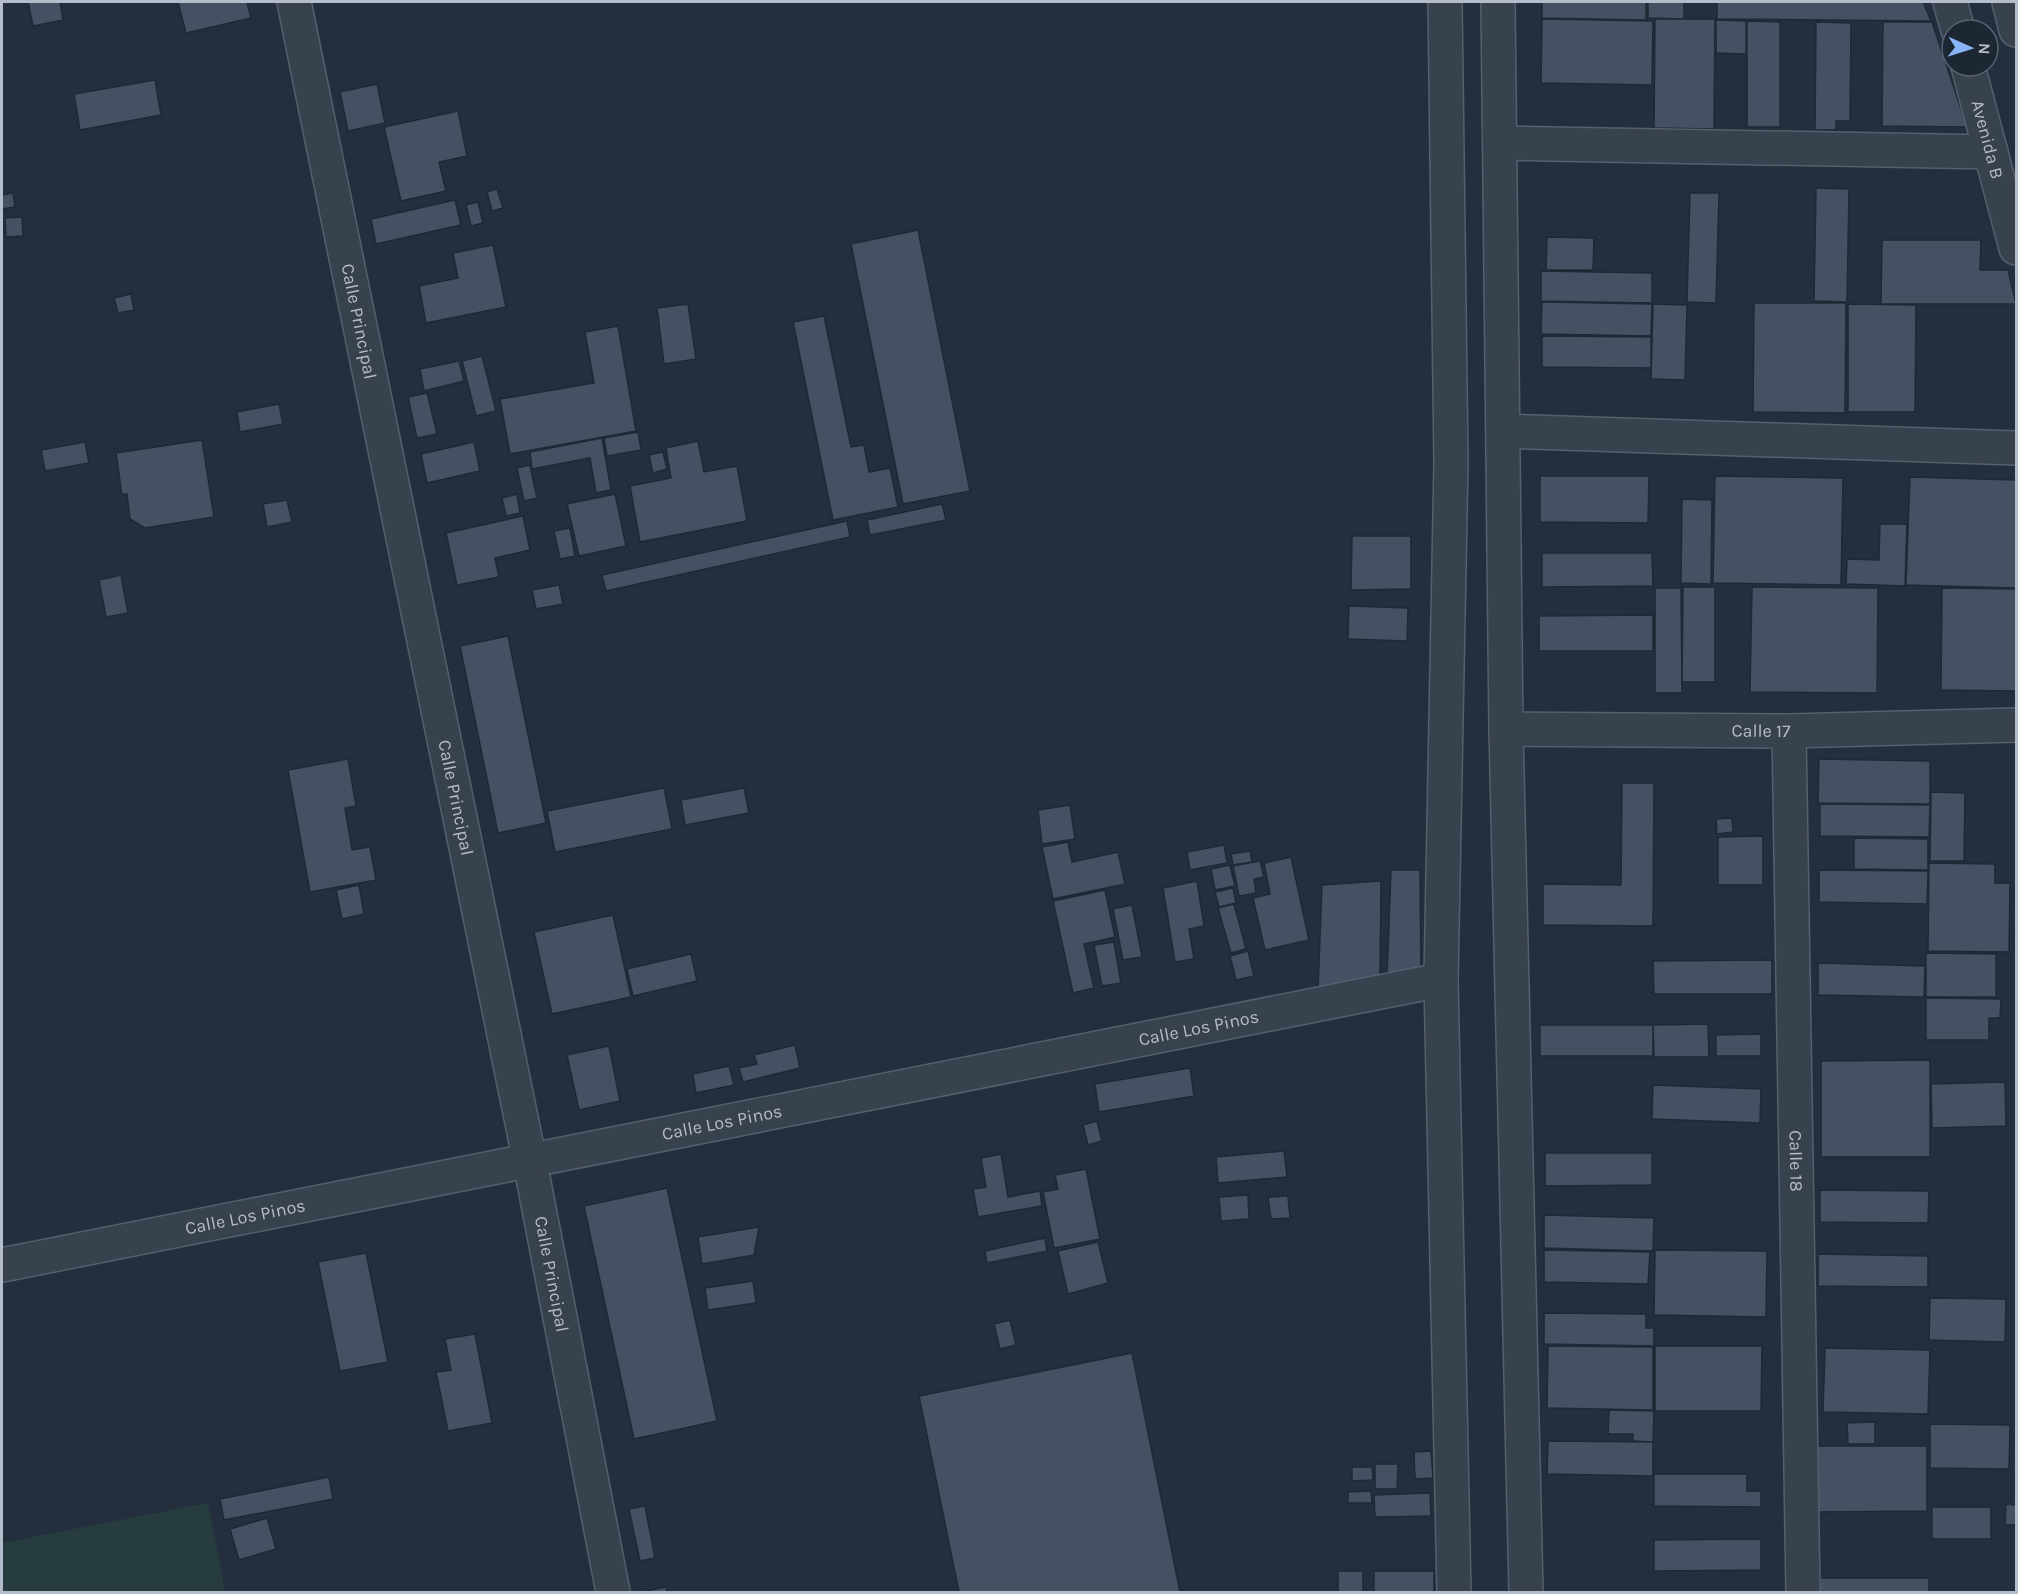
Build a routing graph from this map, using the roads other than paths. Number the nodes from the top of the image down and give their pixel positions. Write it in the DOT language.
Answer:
graph roads {
  1 [pos="294,2"];
  2 [pos="1445,2"];
  3 [pos="1498,2"];
  4 [pos="1950,2"];
  5 [pos="2009,2"];
  6 [pos="1955,18"];
  7 [pos="2016,30"];
  8 [pos="1971,78"];
  9 [pos="1500,143"];
  10 [pos="1991,152"];
  11 [pos="2016,248"];
  12 [pos="1503,431"];
  13 [pos="2016,448"];
  14 [pos="2016,725"];
  15 [pos="1506,729"];
  16 [pos="1789,731"];
  17 [pos="1441,980"];
  18 [pos="530,1162"];
  19 [pos="2,1265"];
  20 [pos="613,1593"];
  21 [pos="1455,1593"];
  22 [pos="1527,1593"];
  23 [pos="1803,1593"];
  1 -- 18 [label="street, Calle Principal"];
  2 -- 17 [label="street"];
  3 -- 9 [label="street"];
  4 -- 6 [label="street"];
  5 -- 7 [label="street"];
  8 -- 10 [label="street, Avenida B"];
  9 -- 10 [label="street"];
  9 -- 12 [label="street"];
  10 -- 11 [label="street, Avenida B"];
  12 -- 13 [label="street"];
  12 -- 15 [label="street"];
  14 -- 16 [label="street, Calle 17"];
  15 -- 16 [label="street, Calle 17"];
  15 -- 22 [label="street"];
  16 -- 23 [label="street, Calle 18"];
  17 -- 18 [label="street, Calle Los Pinos"];
  17 -- 21 [label="street"];
  18 -- 19 [label="street, Calle Los Pinos"];
  18 -- 20 [label="street, Calle Principal"];
}
